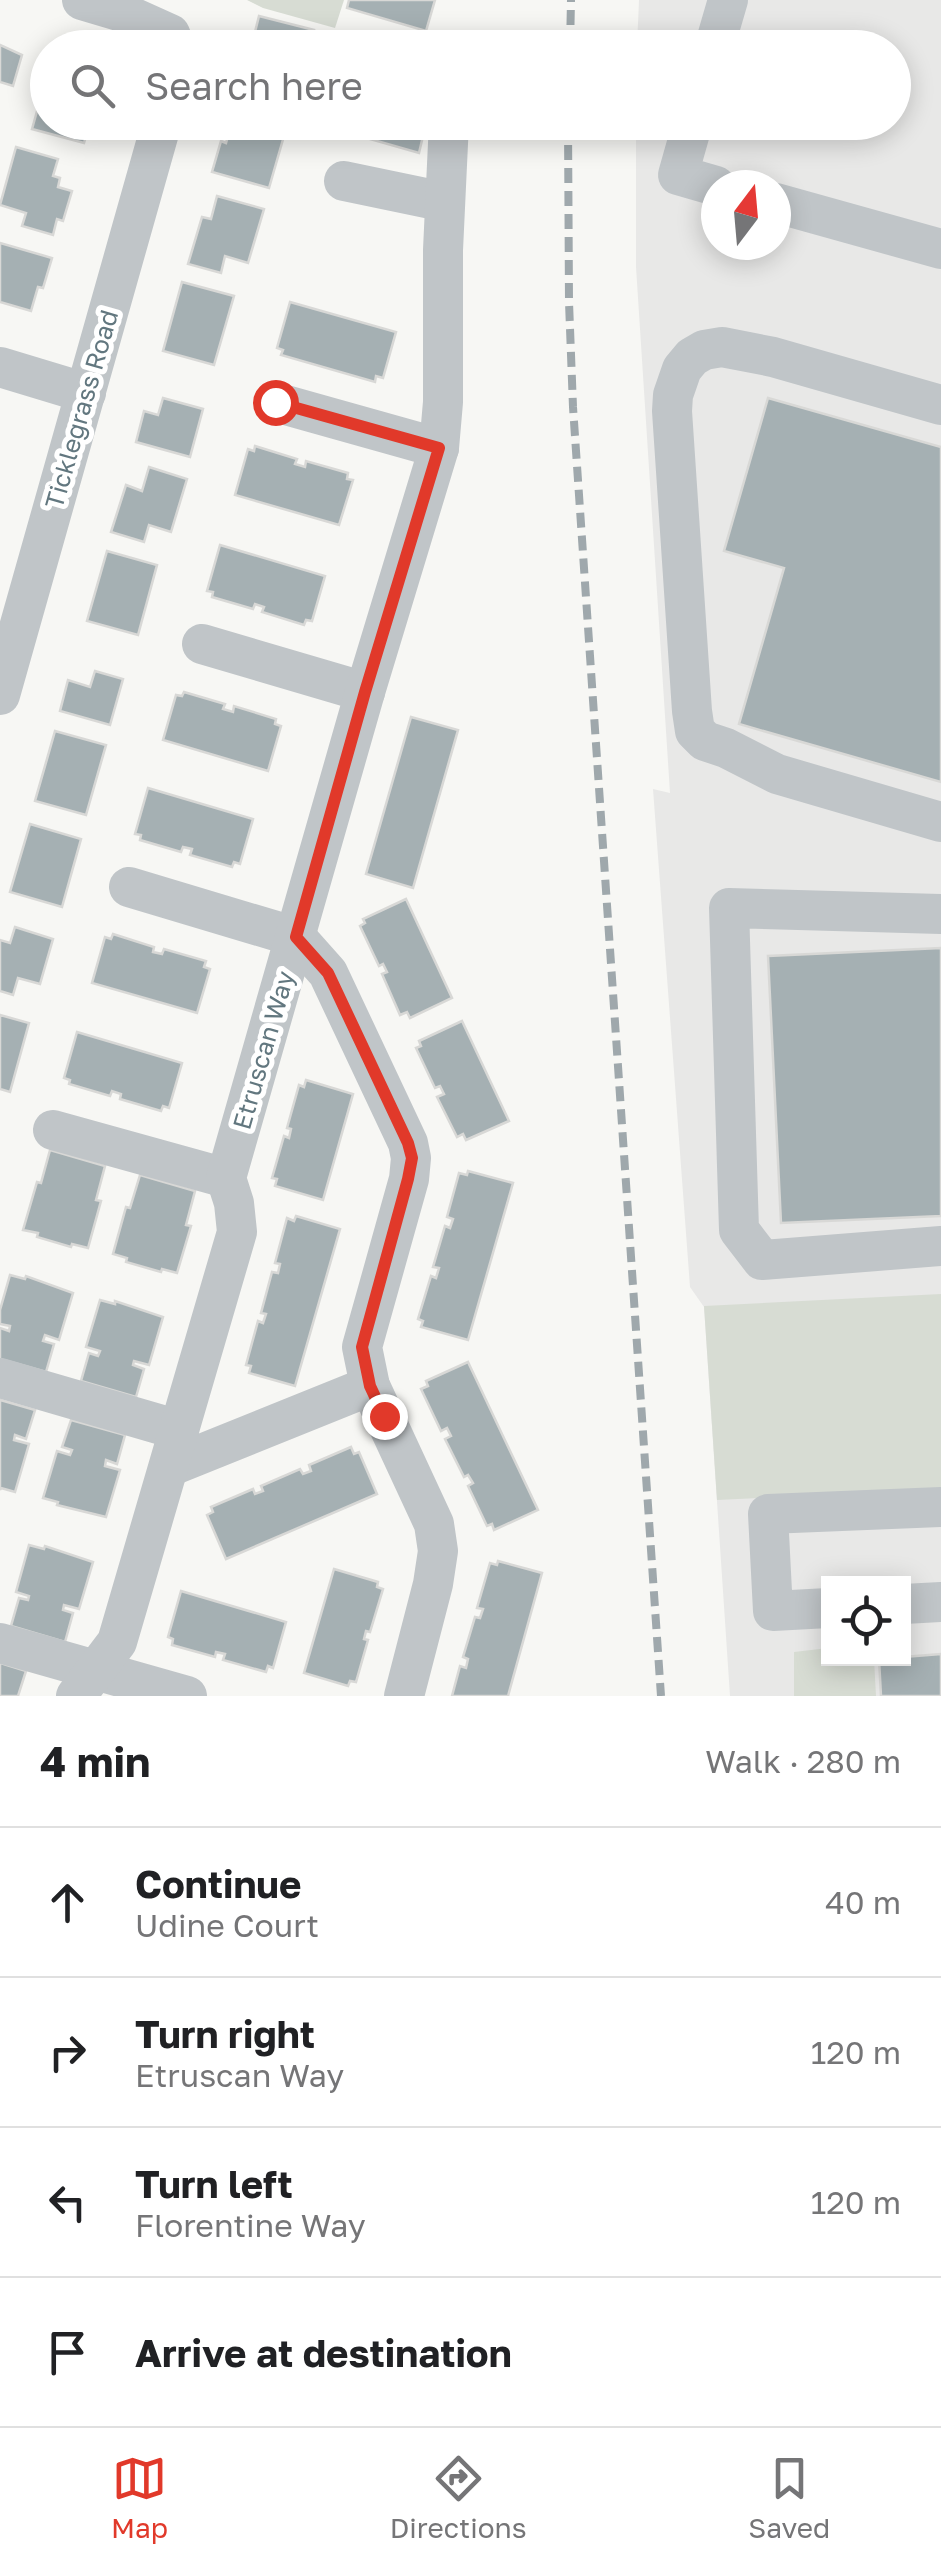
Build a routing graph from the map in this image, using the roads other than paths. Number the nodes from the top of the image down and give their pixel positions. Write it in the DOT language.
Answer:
graph roads {
  1 [pos="82,0"];
  2 [pos="728,0"];
  3 [pos="154,30"];
  4 [pos="719,30"];
  5 [pos="157,140"];
  6 [pos="448,140"];
  7 [pos="688,140"];
  8 [pos="344,180"];
  9 [pos="701,182"];
  10 [pos="446,202"];
  11 [pos="791,207"];
  12 [pos="941,250"];
  13 [pos="0,367"];
  14 [pos="86,393"];
  15 [pos="275,402"];
  16 [pos="941,405"];
  17 [pos="439,448"];
  18 [pos="202,644"];
  19 [pos="365,692"];
  20 [pos="0,695"];
  21 [pos="941,822"];
  22 [pos="129,887"];
  23 [pos="941,914"];
  24 [pos="296,937"];
  25 [pos="52,1130"];
  26 [pos="226,1178"];
  27 [pos="941,1246"];
  28 [pos="0,1378"];
  29 [pos="370,1386"];
  30 [pos="174,1449"];
  31 [pos="941,1507"];
  32 [pos="941,1602"];
  33 [pos="911,1604"];
  34 [pos="821,1609"];
  35 [pos="0,1643"];
  36 [pos="85,1683"];
  37 [pos="187,1696"];
  38 [pos="404,1696"];
  1 -- 3 [label="street"];
  2 -- 4 [label="street"];
  5 -- 14 [label="street, Ticklegrass Road"];
  6 -- 10 [label="street, Etruscan Way"];
  7 -- 9 [label="street"];
  8 -- 10 [label="street"];
  10 -- 17 [label="street, Etruscan Way"];
  11 -- 12 [label="street"];
  13 -- 14 [label="street"];
  14 -- 20 [label="street, Ticklegrass Road"];
  15 -- 17 [label="street"];
  16 -- 21 [label="street"];
  17 -- 19 [label="street, Etruscan Way"];
  18 -- 19 [label="street"];
  19 -- 24 [label="street, Etruscan Way"];
  22 -- 24 [label="street"];
  23 -- 27 [label="street"];
  24 -- 26 [label="street, Etruscan Way"];
  24 -- 29 [label="street"];
  25 -- 26 [label="street"];
  26 -- 30 [label="street, Etruscan Way"];
  28 -- 30 [label="street"];
  29 -- 30 [label="street"];
  29 -- 38 [label="street"];
  30 -- 36 [label="street, Etruscan Way"];
  31 -- 34 [label="street"];
  32 -- 33 [label="street"];
  35 -- 36 [label="street"];
  36 -- 37 [label="street"];
}
